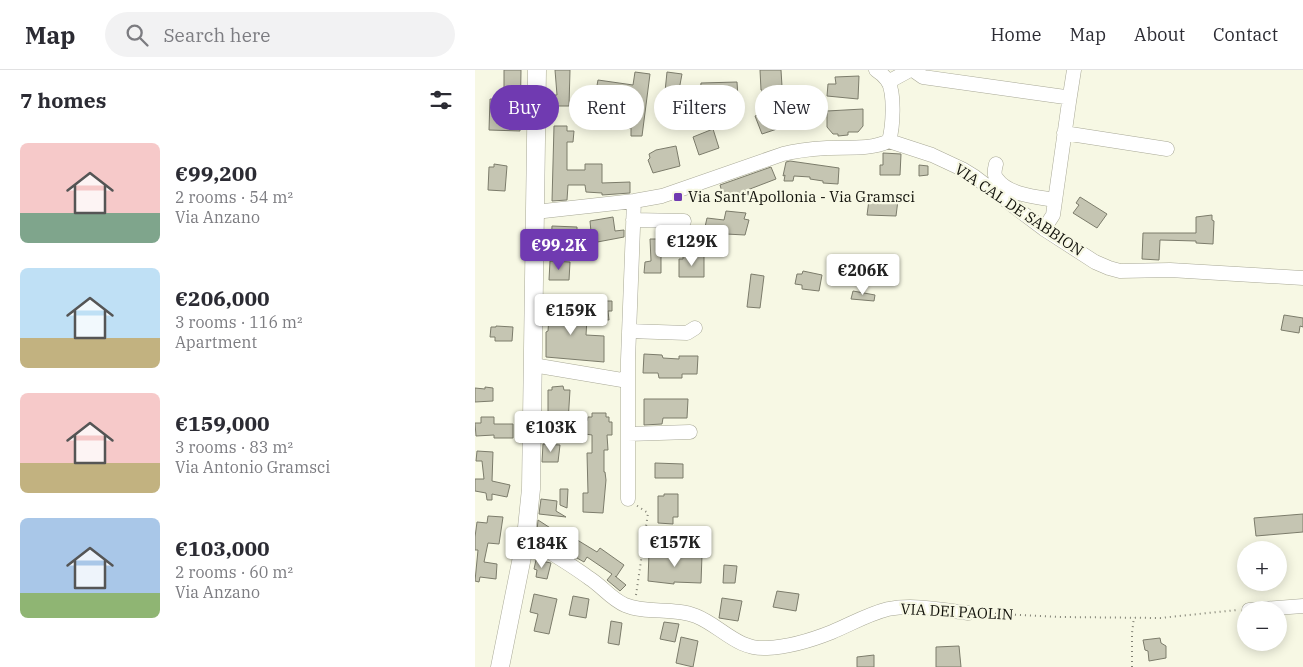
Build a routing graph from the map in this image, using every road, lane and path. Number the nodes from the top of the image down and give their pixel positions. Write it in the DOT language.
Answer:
graph roads {
  1 [pos="537,70"];
  2 [pos="877,70"];
  3 [pos="911,70"];
  4 [pos="1074,70"];
  5 [pos="888,82"];
  6 [pos="1069,102"];
  7 [pos="1064,133"];
  8 [pos="889,140"];
  9 [pos="1167,149"];
  10 [pos="996,164"];
  11 [pos="1055,200"];
  12 [pos="634,202"];
  13 [pos="535,212"];
  14 [pos="633,220"];
  15 [pos="684,221"];
  16 [pos="1044,229"];
  17 [pos="1303,278"];
  18 [pos="695,328"];
  19 [pos="629,331"];
  20 [pos="533,365"];
  21 [pos="628,375"];
  22 [pos="690,432"];
  23 [pos="628,434"];
  24 [pos="628,499"];
  25 [pos="526,537"];
  26 [pos="1303,606"];
  27 [pos="1287,607"];
  28 [pos="634,608"];
  29 [pos="1237,611"];
  30 [pos="967,612"];
  31 [pos="1134,617"];
  32 [pos="500,667"];
  33 [pos="1132,667"];
  1 -- 13 [label="main road"];
  2 -- 5 [label="street"];
  3 -- 5 [label="street"];
  3 -- 6 [label="street"];
  4 -- 6 [label="street"];
  5 -- 8 [label="street"];
  6 -- 7 [label="street"];
  7 -- 9 [label="street"];
  7 -- 11 [label="street"];
  8 -- 12 [label="street"];
  8 -- 16 [label="street, VIA CAL DE SABBION"];
  10 -- 11 [label="street"];
  11 -- 16 [label="street"];
  12 -- 13 [label="street"];
  12 -- 14 [label="street"];
  13 -- 20 [label="main road"];
  14 -- 15 [label="street"];
  14 -- 19 [label="street"];
  16 -- 17 [label="street, VIA CAL DE SABBION"];
  18 -- 19 [label="street"];
  19 -- 21 [label="street"];
  20 -- 21 [label="street"];
  20 -- 25 [label="main road"];
  21 -- 23 [label="street"];
  22 -- 23 [label="street"];
  23 -- 24 [label="street"];
  24 -- 28 [label="path"];
  25 -- 28 [label="street, VIA DEI PAOLIN"];
  25 -- 32 [label="main road"];
  26 -- 27 [label="street"];
  28 -- 30 [label="street, VIA DEI PAOLIN"];
  29 -- 31 [label="path, VIA DEI PAOLIN"];
  30 -- 31 [label="path, VIA DEI PAOLIN"];
  31 -- 33 [label="path"];
}
